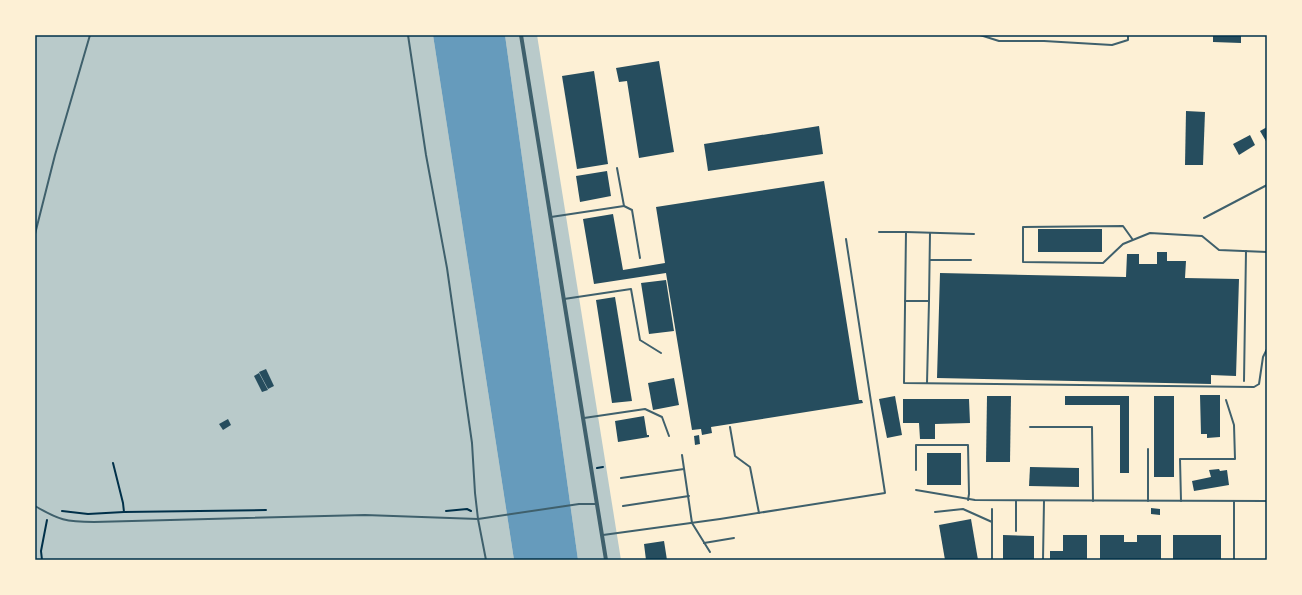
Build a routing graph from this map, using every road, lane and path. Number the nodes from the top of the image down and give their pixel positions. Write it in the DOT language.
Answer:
graph roads {
  1 [pos="90,35"];
  2 [pos="408,35"];
  3 [pos="521,35"];
  4 [pos="980,35"];
  5 [pos="1128,35"];
  6 [pos="617,168"];
  7 [pos="1267,185"];
  8 [pos="624,206"];
  9 [pos="551,217"];
  10 [pos="1204,218"];
  11 [pos="879,232"];
  12 [pos="906,232"];
  13 [pos="930,233"];
  14 [pos="35,234"];
  15 [pos="974,234"];
  16 [pos="846,239"];
  17 [pos="1132,240"];
  18 [pos="1246,251"];
  19 [pos="1267,252"];
  20 [pos="640,258"];
  21 [pos="930,260"];
  22 [pos="971,260"];
  23 [pos="564,299"];
  24 [pos="905,301"];
  25 [pos="929,301"];
  26 [pos="1267,349"];
  27 [pos="661,353"];
  28 [pos="1244,381"];
  29 [pos="927,383"];
  30 [pos="1226,400"];
  31 [pos="583,418"];
  32 [pos="730,427"];
  33 [pos="1030,427"];
  34 [pos="669,436"];
  35 [pos="1148,449"];
  36 [pos="682,454"];
  37 [pos="113,463"];
  38 [pos="684,469"];
  39 [pos="916,470"];
  40 [pos="621,478"];
  41 [pos="916,490"];
  42 [pos="688,496"];
  43 [pos="968,500"];
  44 [pos="1016,500"];
  45 [pos="1044,501"];
  46 [pos="1093,501"];
  47 [pos="1148,501"];
  48 [pos="1180,501"];
  49 [pos="1234,501"];
  50 [pos="1267,501"];
  51 [pos="598,504"];
  52 [pos="35,506"];
  53 [pos="623,506"];
  54 [pos="992,509"];
  55 [pos="935,512"];
  56 [pos="760,513"];
  57 [pos="49,514"];
  58 [pos="478,519"];
  59 [pos="124,521"];
  60 [pos="992,522"];
  61 [pos="692,523"];
  62 [pos="1016,531"];
  63 [pos="602,535"];
  64 [pos="734,538"];
  65 [pos="704,543"];
  66 [pos="710,552"];
  67 [pos="42,560"];
  68 [pos="486,560"];
  69 [pos="606,560"];
  70 [pos="992,560"];
  71 [pos="1043,560"];
  72 [pos="1234,560"];
  1 -- 14 [label="lane"];
  2 -- 58 [label="lane"];
  3 -- 9 [label="street"];
  4 -- 5 [label="lane"];
  6 -- 8 [label="lane"];
  7 -- 10 [label="lane"];
  8 -- 9 [label="lane"];
  8 -- 20 [label="lane"];
  9 -- 23 [label="street"];
  11 -- 12 [label="lane"];
  12 -- 13 [label="lane"];
  12 -- 24 [label="lane"];
  13 -- 15 [label="lane"];
  13 -- 21 [label="lane"];
  16 -- 56 [label="lane"];
  17 -- 17 [label="lane"];
  17 -- 18 [label="lane"];
  18 -- 19 [label="lane"];
  18 -- 28 [label="lane"];
  21 -- 22 [label="lane"];
  21 -- 25 [label="lane"];
  23 -- 27 [label="lane"];
  23 -- 31 [label="street"];
  24 -- 25 [label="lane"];
  24 -- 29 [label="lane"];
  25 -- 29 [label="lane"];
  26 -- 29 [label="lane"];
  30 -- 48 [label="lane"];
  31 -- 34 [label="lane"];
  31 -- 51 [label="street"];
  32 -- 56 [label="lane"];
  33 -- 46 [label="lane"];
  35 -- 47 [label="lane"];
  36 -- 38 [label="lane"];
  37 -- 59 [label="path"];
  38 -- 40 [label="lane"];
  38 -- 42 [label="lane"];
  39 -- 43 [label="lane"];
  41 -- 43 [label="lane"];
  42 -- 53 [label="lane"];
  42 -- 61 [label="lane"];
  43 -- 44 [label="lane"];
  44 -- 45 [label="lane"];
  44 -- 62 [label="lane"];
  45 -- 46 [label="lane"];
  45 -- 71 [label="lane"];
  46 -- 47 [label="lane"];
  47 -- 48 [label="lane"];
  48 -- 49 [label="lane"];
  49 -- 50 [label="lane"];
  49 -- 72 [label="lane"];
  51 -- 58 [label="lane"];
  51 -- 63 [label="street"];
  52 -- 57 [label="lane"];
  54 -- 60 [label="lane"];
  55 -- 60 [label="lane"];
  56 -- 61 [label="lane"];
  57 -- 59 [label="lane"];
  57 -- 67 [label="path"];
  58 -- 59 [label="lane"];
  58 -- 68 [label="lane"];
  60 -- 70 [label="lane"];
  61 -- 63 [label="lane"];
  61 -- 65 [label="lane"];
  63 -- 69 [label="street"];
  64 -- 65 [label="lane"];
  65 -- 66 [label="lane"];
}
